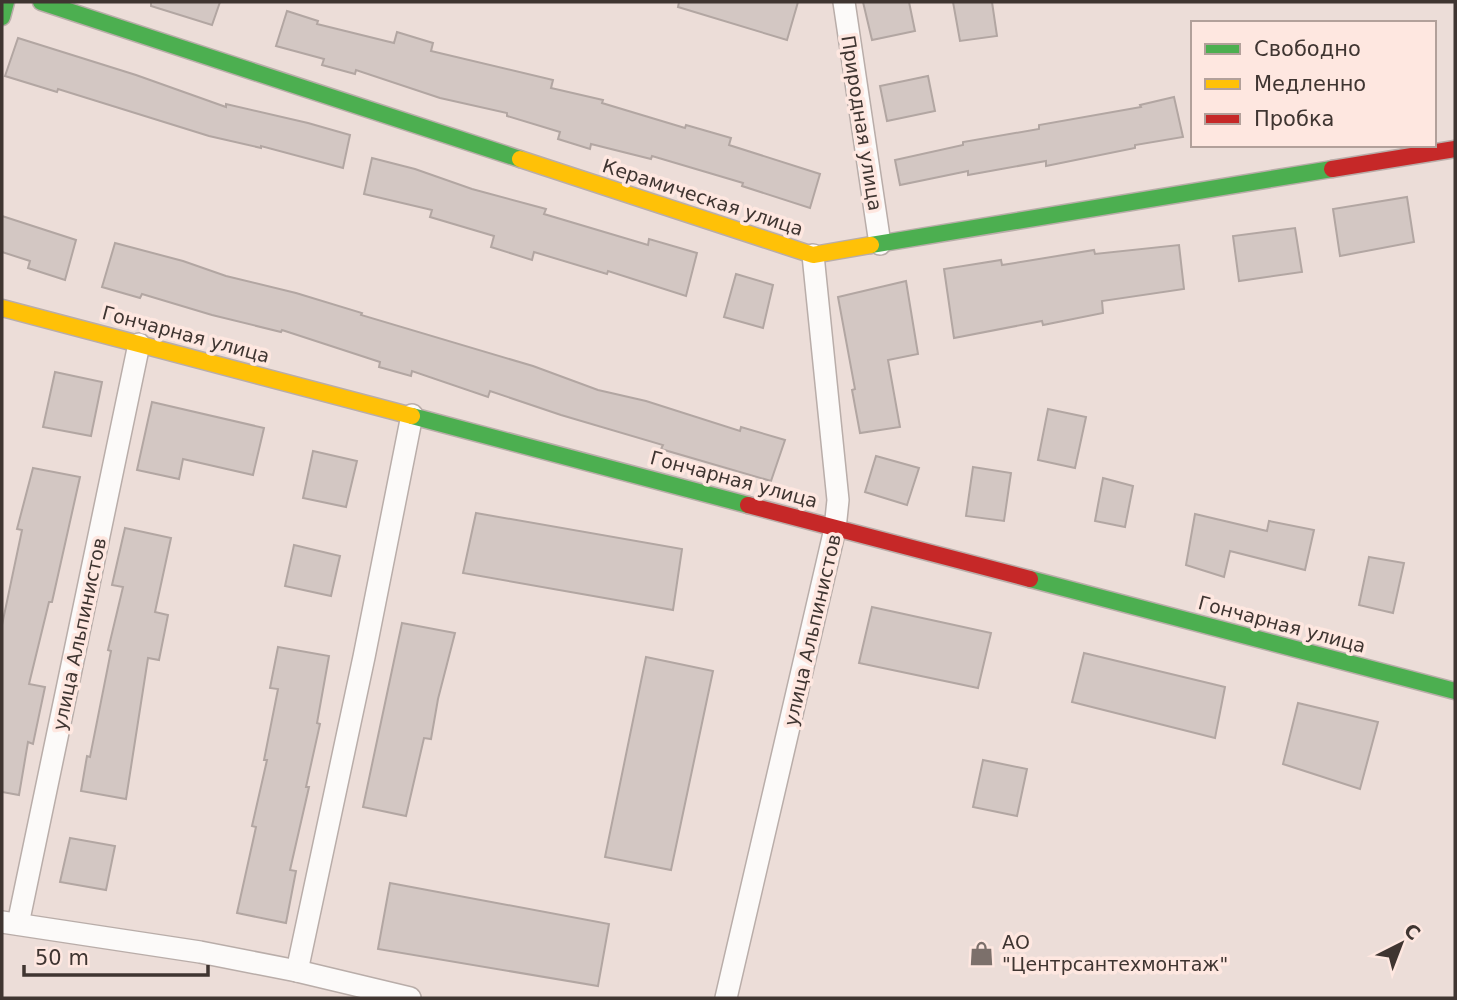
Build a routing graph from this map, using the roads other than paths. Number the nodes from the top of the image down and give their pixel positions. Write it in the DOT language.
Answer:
graph roads {
  1 [pos="6,2"];
  2 [pos="41,2"];
  3 [pos="844,2"];
  4 [pos="2,17"];
  5 [pos="1455,149"];
  6 [pos="880,244"];
  7 [pos="813,255"];
  8 [pos="2,308"];
  9 [pos="139,344"];
  10 [pos="412,415"];
  11 [pos="835,528"];
  12 [pos="1455,691"];
  13 [pos="10,923"];
  14 [pos="297,971"];
  15 [pos="410,998"];
  16 [pos="726,998"];
  1 -- 4 [label="street"];
  2 -- 7 [label="street, Керамическая улица"];
  3 -- 6 [label="street, Природная улица"];
  5 -- 6 [label="street, Керамическая улица"];
  6 -- 7 [label="street, Керамическая улица"];
  7 -- 11 [label="street, улица Альпинистов"];
  8 -- 9 [label="street, Гончарная улица"];
  9 -- 10 [label="street, Гончарная улица"];
  9 -- 13 [label="street, улица Альпинистов"];
  10 -- 11 [label="street, Гончарная улица"];
  10 -- 14 [label="street"];
  11 -- 12 [label="street, Гончарная улица"];
  11 -- 16 [label="street, улица Альпинистов"];
  13 -- 14 [label="street"];
  14 -- 15 [label="street"];
}
